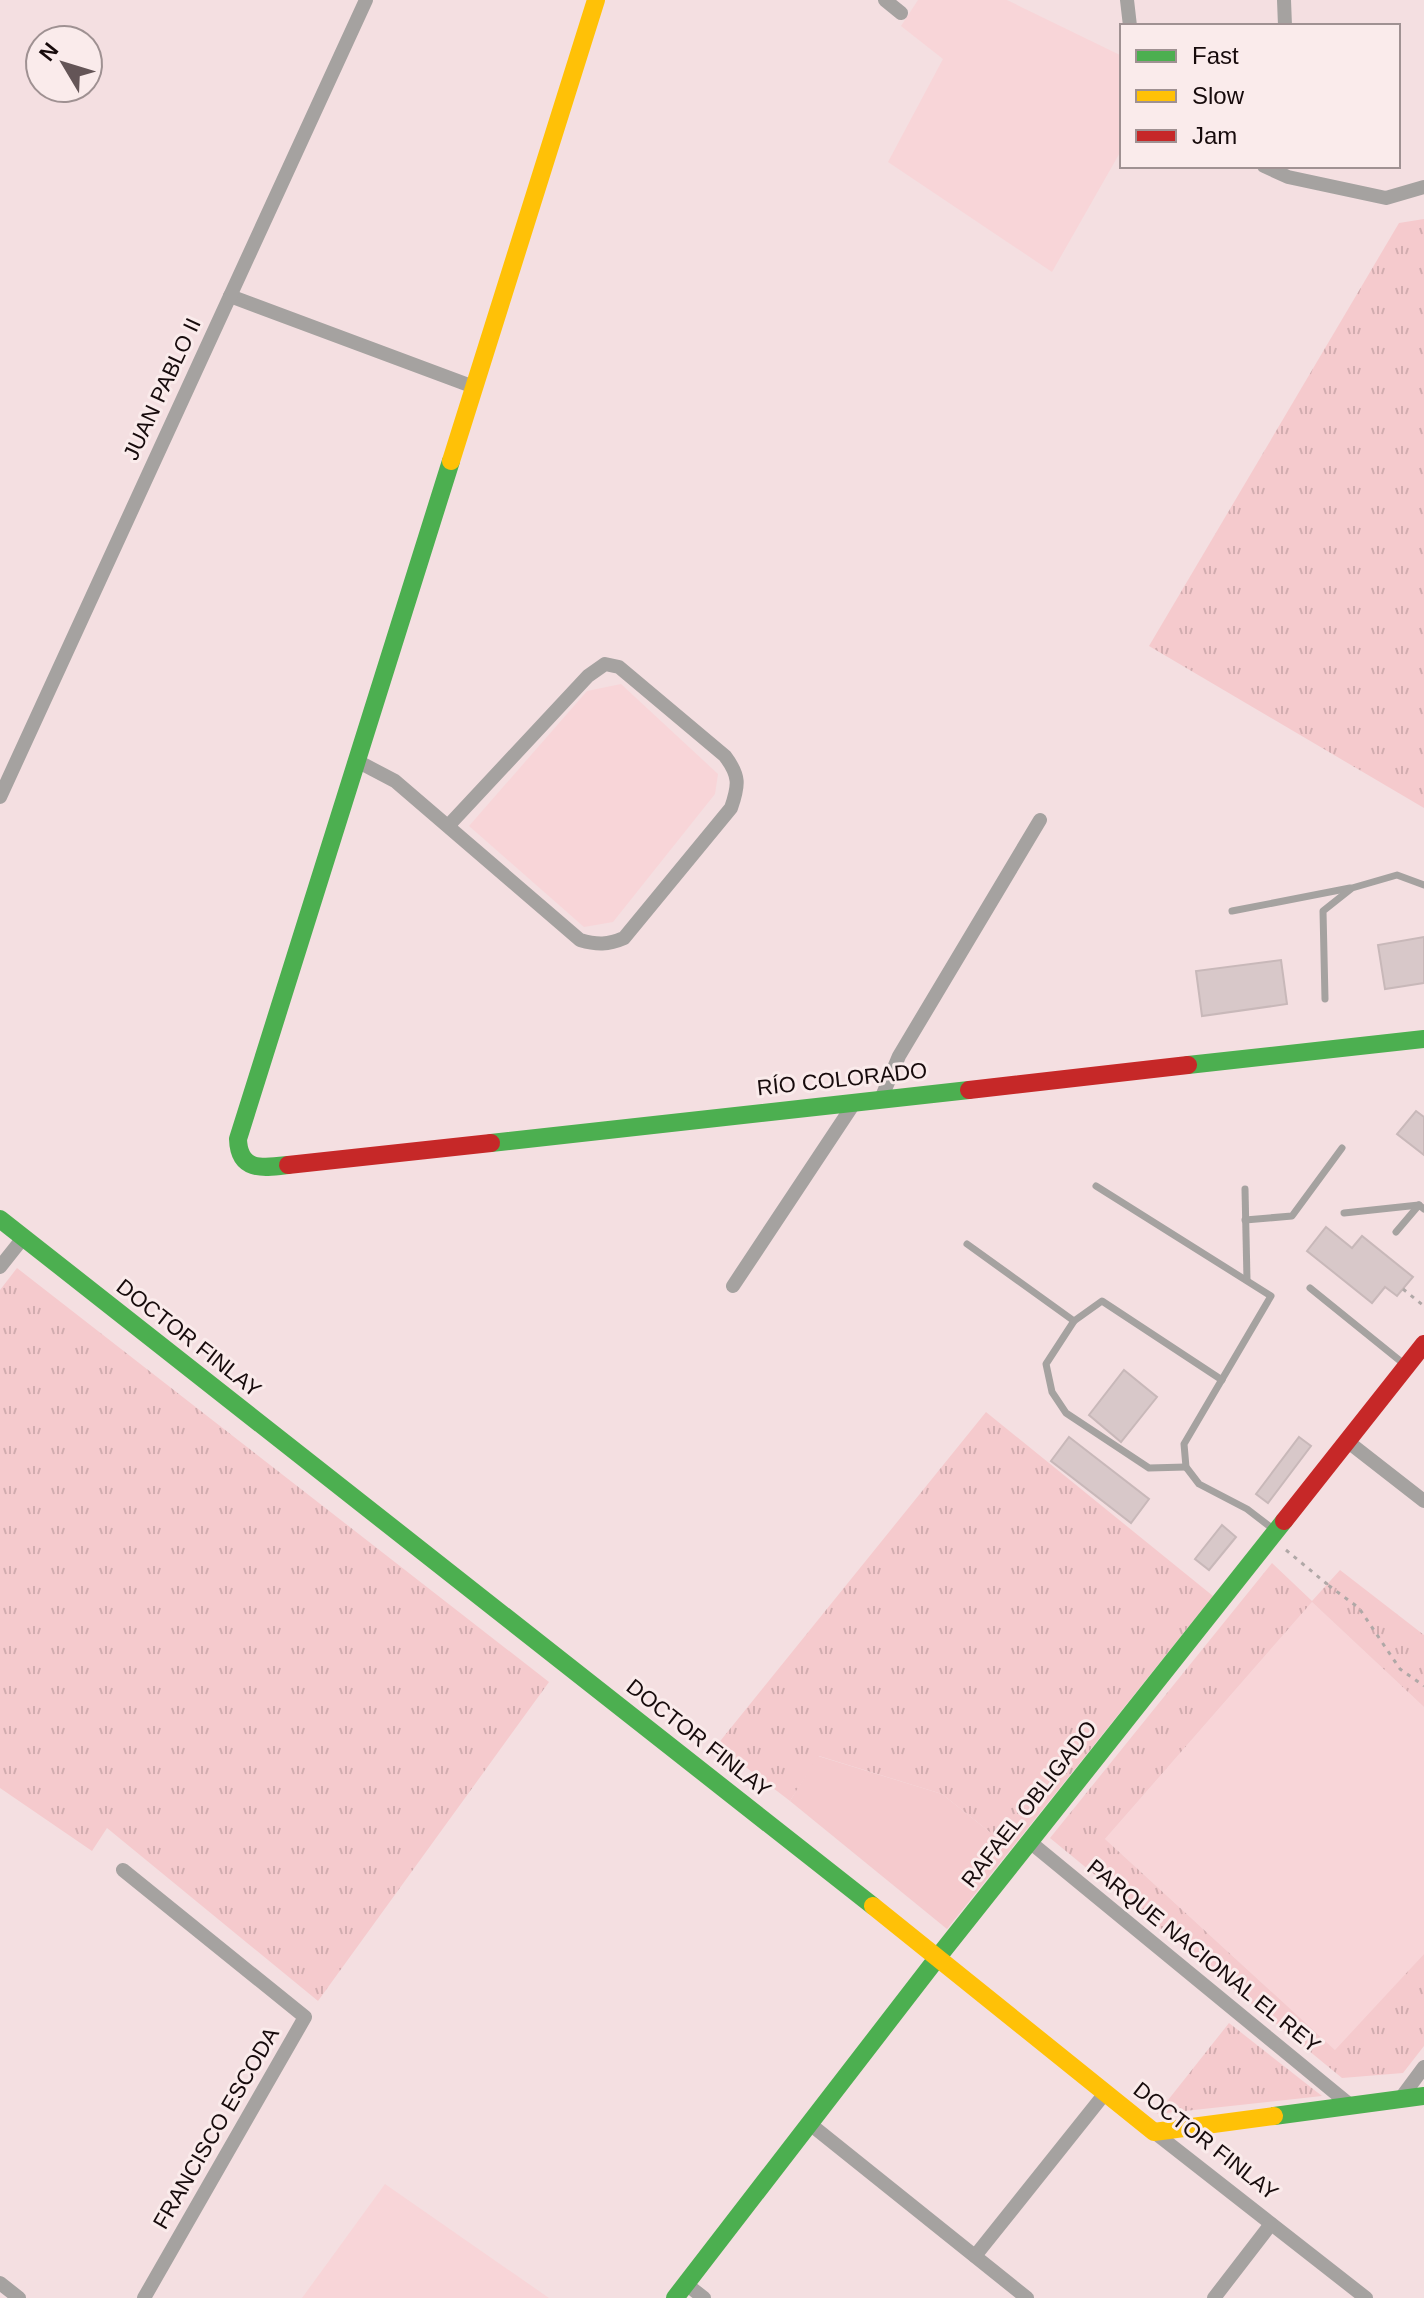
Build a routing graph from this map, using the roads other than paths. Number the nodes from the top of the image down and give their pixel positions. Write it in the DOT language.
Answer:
graph roads {
  1 [pos="366,0"];
  2 [pos="596,0"];
  3 [pos="885,0"];
  4 [pos="1127,0"];
  5 [pos="1284,0"];
  6 [pos="901,13"];
  7 [pos="1130,24"];
  8 [pos="1285,24"];
  9 [pos="1269,168"];
  10 [pos="1424,187"];
  11 [pos="230,296"];
  12 [pos="474,387"];
  13 [pos="357,761"];
  14 [pos="0,797"];
  15 [pos="1040,820"];
  16 [pos="448,826"];
  17 [pos="1424,885"];
  18 [pos="1352,888"];
  19 [pos="1232,911"];
  20 [pos="1325,999"];
  21 [pos="1424,1039"];
  22 [pos="881,1099"];
  23 [pos="855,1102"];
  24 [pos="1342,1148"];
  25 [pos="1096,1186"];
  26 [pos="1245,1189"];
  27 [pos="1421,1207"];
  28 [pos="1344,1213"];
  29 [pos="0,1219"];
  30 [pos="1245,1220"];
  31 [pos="1396,1232"];
  32 [pos="23,1238"];
  33 [pos="967,1244"];
  34 [pos="0,1267"];
  35 [pos="1247,1280"];
  36 [pos="733,1286"];
  37 [pos="1310,1288"];
  38 [pos="1074,1321"];
  39 [pos="1424,1344"];
  40 [pos="1406,1366"];
  41 [pos="1222,1380"];
  42 [pos="1347,1441"];
  43 [pos="1186,1467"];
  44 [pos="1424,1501"];
  45 [pos="1273,1535"];
  46 [pos="1030,1842"];
  47 [pos="123,1870"];
  48 [pos="938,1957"];
  49 [pos="1424,2067"];
  50 [pos="1106,2092"];
  51 [pos="1424,2096"];
  52 [pos="1401,2098"];
  53 [pos="1350,2105"];
  54 [pos="810,2124"];
  55 [pos="1154,2132"];
  56 [pos="1271,2224"];
  57 [pos="975,2256"];
  58 [pos="0,2283"];
  59 [pos="681,2291"];
  60 [pos="19,2298"];
  61 [pos="144,2298"];
  62 [pos="704,2298"];
  63 [pos="1027,2298"];
  64 [pos="1214,2298"];
  65 [pos="1366,2298"];
  1 -- 11 [label="street, JUAN PABLO II"];
  2 -- 12 [label="street"];
  3 -- 6 [label="street"];
  4 -- 7 [label="street"];
  5 -- 8 [label="street"];
  9 -- 10 [label="street"];
  11 -- 12 [label="street"];
  11 -- 14 [label="street, JUAN PABLO II"];
  12 -- 13 [label="street"];
  13 -- 16 [label="street"];
  13 -- 23 [label="street, RÍO COLORADO"];
  15 -- 22 [label="street"];
  16 -- 16 [label="street"];
  17 -- 18 [label="lane"];
  18 -- 19 [label="lane"];
  18 -- 20 [label="lane"];
  21 -- 22 [label="street, RÍO COLORADO"];
  22 -- 23 [label="street, RÍO COLORADO"];
  23 -- 36 [label="street"];
  24 -- 30 [label="lane"];
  25 -- 35 [label="lane"];
  26 -- 30 [label="lane"];
  27 -- 28 [label="lane"];
  27 -- 31 [label="lane"];
  29 -- 32 [label="street, DOCTOR FINLAY"];
  30 -- 35 [label="lane"];
  32 -- 34 [label="street"];
  32 -- 48 [label="street, DOCTOR FINLAY"];
  33 -- 38 [label="lane"];
  35 -- 41 [label="lane"];
  37 -- 40 [label="lane"];
  38 -- 41 [label="lane"];
  38 -- 43 [label="lane"];
  39 -- 40 [label="street, RAFAEL OBLIGADO"];
  40 -- 42 [label="street, RAFAEL OBLIGADO"];
  41 -- 43 [label="lane"];
  42 -- 44 [label="street"];
  42 -- 45 [label="street, RAFAEL OBLIGADO"];
  43 -- 45 [label="lane"];
  45 -- 46 [label="street, RAFAEL OBLIGADO"];
  46 -- 48 [label="street, RAFAEL OBLIGADO"];
  46 -- 53 [label="street, PARQUE NACIONAL EL REY"];
  47 -- 61 [label="street, FRANCISCO ESCODA"];
  48 -- 50 [label="street, DOCTOR FINLAY"];
  48 -- 54 [label="street, RAFAEL OBLIGADO"];
  49 -- 52 [label="street"];
  50 -- 55 [label="street, DOCTOR FINLAY"];
  50 -- 57 [label="street"];
  51 -- 52 [label="street"];
  52 -- 53 [label="street"];
  53 -- 55 [label="street"];
  54 -- 57 [label="street"];
  54 -- 59 [label="street, RAFAEL OBLIGADO"];
  55 -- 56 [label="street, DOCTOR FINLAY"];
  56 -- 64 [label="street"];
  56 -- 65 [label="street, DOCTOR FINLAY"];
  57 -- 63 [label="street"];
  58 -- 60 [label="street"];
  59 -- 62 [label="street"];
}
